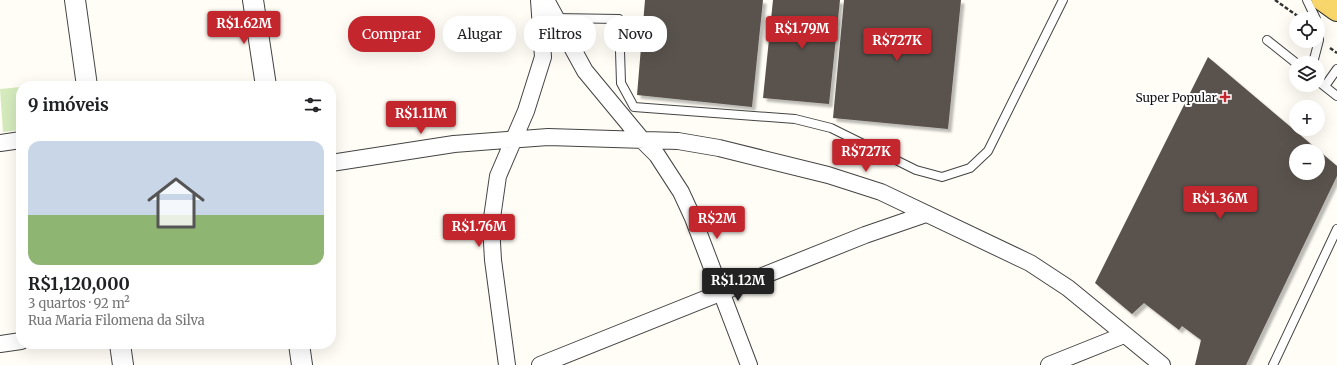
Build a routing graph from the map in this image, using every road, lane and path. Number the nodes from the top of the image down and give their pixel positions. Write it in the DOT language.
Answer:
graph roads {
  1 [pos="75,0"];
  2 [pos="253,0"];
  3 [pos="539,0"];
  4 [pos="546,0"];
  5 [pos="1063,0"];
  6 [pos="1275,0"];
  7 [pos="1307,0"];
  8 [pos="1323,0"];
  9 [pos="1337,10"];
  10 [pos="1291,12"];
  11 [pos="1313,12"];
  12 [pos="554,16"];
  13 [pos="596,19"];
  14 [pos="1267,40"];
  15 [pos="574,52"];
  16 [pos="1289,57"];
  17 [pos="1337,69"];
  18 [pos="85,81"];
  19 [pos="265,81"];
  20 [pos="1325,86"];
  21 [pos="1337,96"];
  22 [pos="515,139"];
  23 [pos="16,141"];
  24 [pos="643,141"];
  25 [pos="0,143"];
  26 [pos="336,163"];
  27 [pos="926,214"];
  28 [pos="1337,229"];
  29 [pos="722,293"];
  30 [pos="1124,336"];
  31 [pos="16,342"];
  32 [pos="0,344"];
  33 [pos="121,349"];
  34 [pos="300,349"];
  35 [pos="123,365"];
  36 [pos="302,365"];
  37 [pos="507,365"];
  38 [pos="540,365"];
  39 [pos="750,365"];
  40 [pos="1049,365"];
  41 [pos="1162,365"];
  42 [pos="1273,365"];
  1 -- 18 [label="street"];
  2 -- 19 [label="street"];
  3 -- 22 [label="street"];
  4 -- 12 [label="street"];
  5 -- 13 [label="lane"];
  6 -- 10 [label="path"];
  7 -- 11 [label="lane"];
  8 -- 9 [label="main road"];
  14 -- 16 [label="lane"];
  15 -- 24 [label="street"];
  17 -- 20 [label="lane"];
  20 -- 21 [label="lane"];
  22 -- 24 [label="street"];
  22 -- 26 [label="street"];
  22 -- 37 [label="street"];
  23 -- 25 [label="street"];
  24 -- 27 [label="street"];
  24 -- 29 [label="street"];
  27 -- 29 [label="street"];
  27 -- 30 [label="street"];
  28 -- 42 [label="lane"];
  29 -- 38 [label="street"];
  29 -- 39 [label="street"];
  30 -- 40 [label="street"];
  30 -- 41 [label="street"];
  31 -- 32 [label="street"];
  33 -- 35 [label="street"];
  34 -- 36 [label="street"];
}
